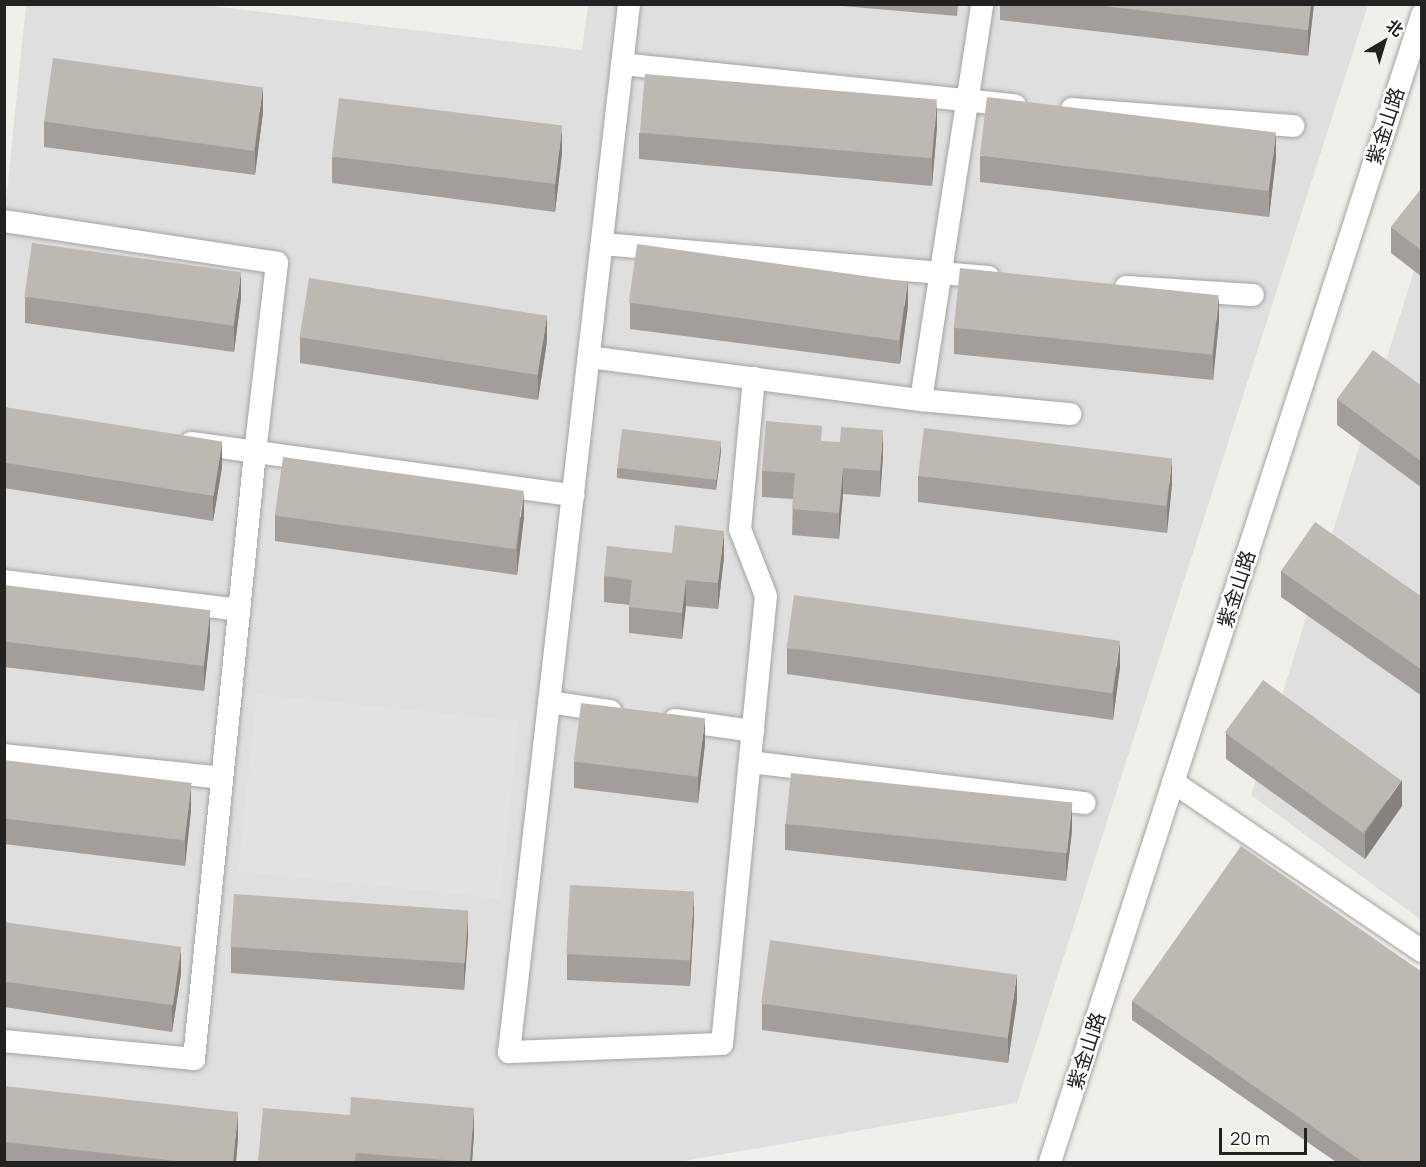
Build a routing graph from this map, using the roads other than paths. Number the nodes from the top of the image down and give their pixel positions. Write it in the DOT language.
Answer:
graph roads {
  1 [pos="629,4"];
  2 [pos="982,4"];
  3 [pos="1422,15"];
  4 [pos="622,63"];
  5 [pos="967,101"];
  6 [pos="1293,126"];
  7 [pos="4,221"];
  8 [pos="602,244"];
  9 [pos="940,274"];
  10 [pos="1010,279"];
  11 [pos="1102,285"];
  12 [pos="1253,296"];
  13 [pos="589,357"];
  14 [pos="754,378"];
  15 [pos="921,400"];
  16 [pos="1070,414"];
  17 [pos="174,441"];
  18 [pos="255,453"];
  19 [pos="573,495"];
  20 [pos="4,580"];
  21 [pos="239,610"];
  22 [pos="549,702"];
  23 [pos="628,713"];
  24 [pos="651,717"];
  25 [pos="753,731"];
  26 [pos="4,755"];
  27 [pos="750,762"];
  28 [pos="222,778"];
  29 [pos="1173,782"];
  30 [pos="1084,802"];
  31 [pos="1422,951"];
  32 [pos="4,1041"];
  33 [pos="1050,1162"];
  1 -- 4 [label="street"];
  2 -- 5 [label="street"];
  3 -- 29 [label="street, 紫金山路"];
  4 -- 5 [label="street"];
  4 -- 8 [label="street"];
  5 -- 6 [label="street"];
  5 -- 9 [label="street"];
  7 -- 18 [label="street"];
  8 -- 9 [label="street"];
  8 -- 13 [label="street"];
  9 -- 10 [label="street"];
  9 -- 15 [label="street"];
  11 -- 12 [label="street"];
  13 -- 14 [label="street"];
  13 -- 19 [label="street"];
  14 -- 15 [label="street"];
  14 -- 25 [label="street"];
  15 -- 16 [label="street"];
  17 -- 18 [label="street"];
  18 -- 19 [label="street"];
  18 -- 21 [label="street"];
  19 -- 22 [label="street"];
  20 -- 21 [label="street"];
  21 -- 28 [label="street"];
  22 -- 23 [label="street"];
  22 -- 27 [label="street"];
  24 -- 25 [label="street"];
  25 -- 27 [label="street"];
  26 -- 28 [label="street"];
  27 -- 30 [label="street"];
  28 -- 32 [label="street"];
  29 -- 31 [label="street"];
  29 -- 33 [label="street, 紫金山路"];
}
